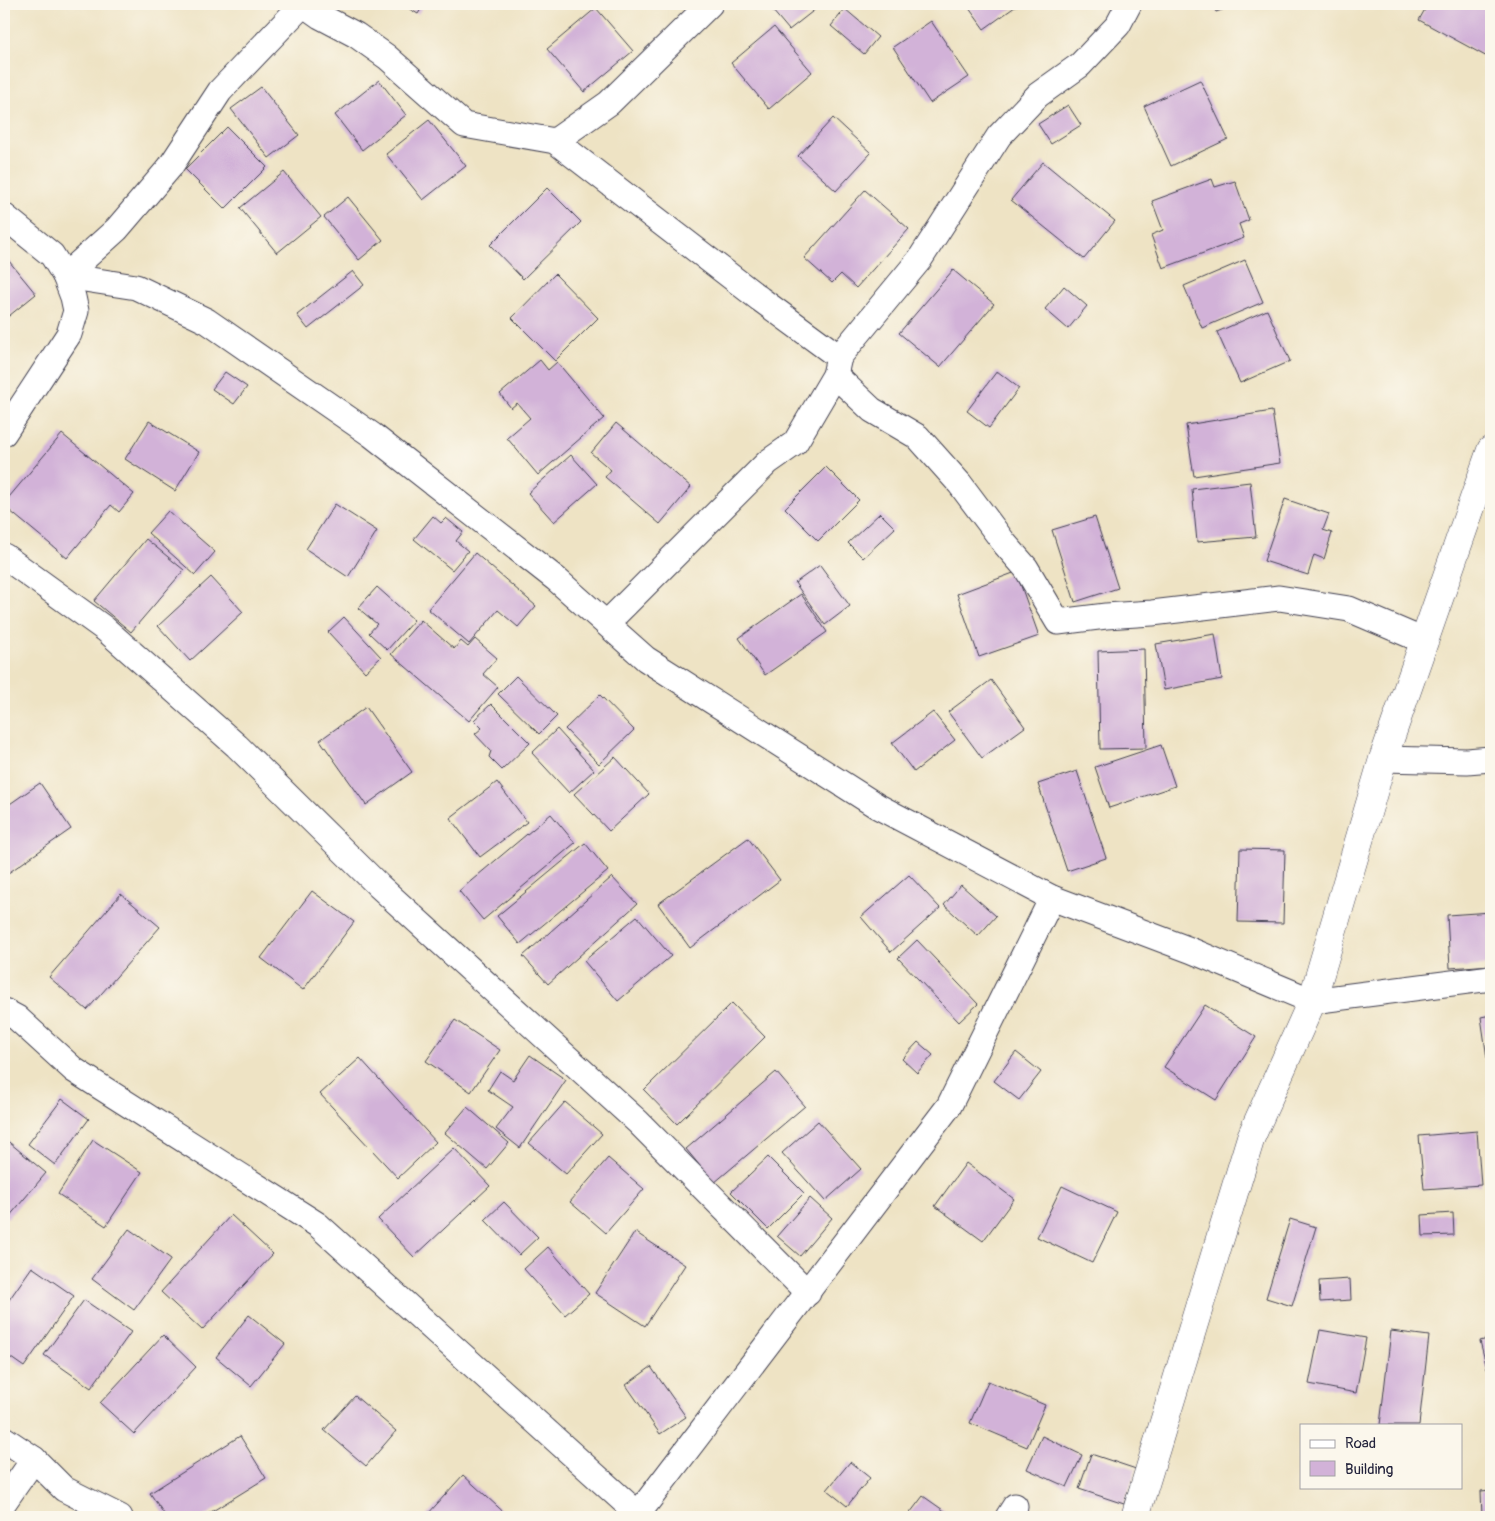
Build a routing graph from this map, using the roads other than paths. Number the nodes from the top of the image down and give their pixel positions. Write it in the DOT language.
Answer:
graph roads {
  1 [pos="303,4"];
  2 [pos="710,4"];
  3 [pos="1129,4"];
  4 [pos="556,141"];
  5 [pos="4,216"];
  6 [pos="65,276"];
  7 [pos="837,366"];
  8 [pos="4,432"];
  9 [pos="1491,450"];
  10 [pos="4,556"];
  11 [pos="607,623"];
  12 [pos="1424,641"];
  13 [pos="1383,759"];
  14 [pos="1491,759"];
  15 [pos="1052,898"];
  16 [pos="1491,978"];
  17 [pos="1312,1001"];
  18 [pos="4,1011"];
  19 [pos="808,1293"];
  20 [pos="4,1439"];
  21 [pos="34,1459"];
  22 [pos="4,1502"];
  23 [pos="637,1516"];
  24 [pos="120,1517"];
  25 [pos="1135,1517"];
  1 -- 4 [label="street"];
  1 -- 6 [label="street"];
  2 -- 4 [label="street"];
  3 -- 7 [label="street"];
  4 -- 7 [label="street"];
  5 -- 6 [label="street"];
  6 -- 8 [label="street"];
  6 -- 11 [label="street"];
  7 -- 11 [label="street"];
  7 -- 12 [label="street"];
  9 -- 12 [label="street"];
  10 -- 19 [label="street"];
  11 -- 15 [label="street"];
  12 -- 13 [label="street"];
  13 -- 14 [label="street"];
  13 -- 17 [label="street"];
  15 -- 17 [label="street"];
  15 -- 19 [label="street"];
  16 -- 17 [label="street"];
  17 -- 25 [label="street"];
  18 -- 23 [label="street"];
  19 -- 23 [label="street"];
  20 -- 21 [label="street"];
  21 -- 22 [label="street"];
  21 -- 24 [label="street"];
}
